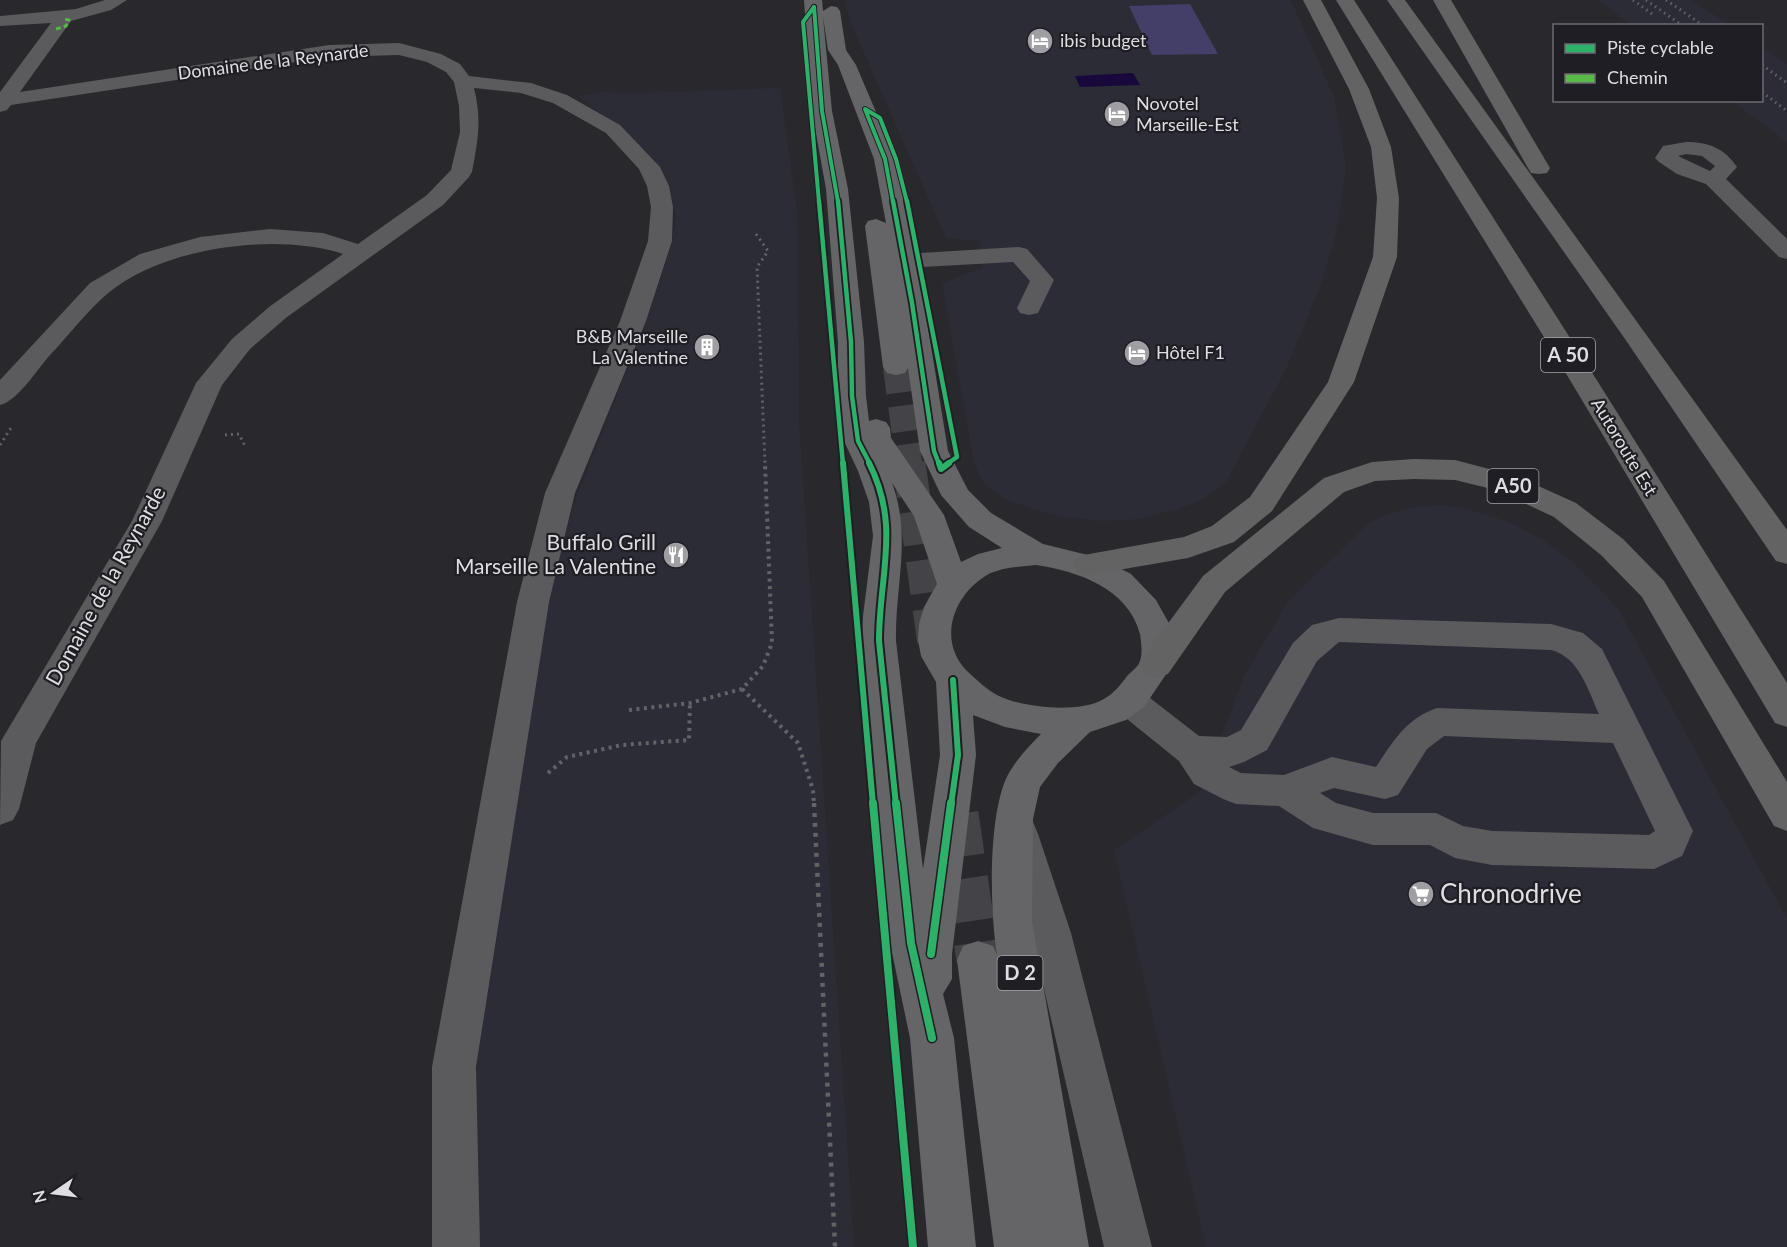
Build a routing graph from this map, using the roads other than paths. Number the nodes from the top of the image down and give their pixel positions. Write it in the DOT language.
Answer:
graph roads {
  1 [pos="118,0"];
  2 [pos="813,0"];
  3 [pos="829,0"];
  4 [pos="1312,0"];
  5 [pos="1345,0"];
  6 [pos="1396,0"];
  7 [pos="1442,0"];
  8 [pos="66,15"];
  9 [pos="0,21"];
  10 [pos="837,50"];
  11 [pos="463,81"];
  12 [pos="3,103"];
  13 [pos="1714,178"];
  14 [pos="992,244"];
  15 [pos="1787,252"];
  16 [pos="362,253"];
  17 [pos="950,256"];
  18 [pos="904,261"];
  19 [pos="1029,308"];
  20 [pos="1636,336"];
  21 [pos="851,342"];
  22 [pos="896,367"];
  23 [pos="0,397"];
  24 [pos="1787,553"];
  25 [pos="1036,554"];
  26 [pos="1089,564"];
  27 [pos="953,585"];
  28 [pos="1156,664"];
  29 [pos="954,680"];
  30 [pos="1129,700"];
  31 [pos="1787,713"];
  32 [pos="1080,720"];
  33 [pos="1625,729"];
  34 [pos="10,745"];
  35 [pos="1192,752"];
  36 [pos="1286,791"];
  37 [pos="0,809"];
  38 [pos="1787,815"];
  39 [pos="1014,819"];
  40 [pos="978,960"];
  41 [pos="932,1038"];
  42 [pos="456,1247"];
  43 [pos="952,1247"];
  44 [pos="1018,1247"];
  45 [pos="1065,1247"];
  46 [pos="1128,1247"];
  1 -- 8 [label="street"];
  2 -- 21 [label="main road"];
  3 -- 10 [label="main road"];
  4 -- 26 [label="highway"];
  5 -- 31 [label="highway, Autoroute Est / A 50"];
  6 -- 20 [label="highway"];
  7 -- 20 [label="highway"];
  8 -- 9 [label="street"];
  8 -- 12 [label="street"];
  10 -- 18 [label="main road"];
  10 -- 22 [label="main road"];
  11 -- 12 [label="street, Domaine de la Reynarde"];
  11 -- 16 [label="street, Domaine de la Reynarde"];
  11 -- 42 [label="street"];
  13 -- 15 [label="street"];
  14 -- 17 [label="street"];
  16 -- 23 [label="street"];
  16 -- 34 [label="street, Domaine de la Reynarde"];
  17 -- 18 [label="street"];
  17 -- 19 [label="street"];
  18 -- 25 [label="main road"];
  20 -- 24 [label="highway"];
  21 -- 27 [label="main road"];
  21 -- 41 [label="main road"];
  25 -- 26 [label="main road"];
  25 -- 27 [label="main road"];
  26 -- 28 [label="main road"];
  27 -- 29 [label="main road"];
  28 -- 30 [label="main road"];
  28 -- 38 [label="highway, A50"];
  29 -- 32 [label="main road"];
  29 -- 41 [label="main road"];
  30 -- 32 [label="main road"];
  30 -- 35 [label="street"];
  32 -- 39 [label="main road, D 2"];
  33 -- 35 [label="street"];
  33 -- 36 [label="street"];
  33 -- 36 [label="street"];
  34 -- 37 [label="street, Domaine de la Reynarde"];
  35 -- 36 [label="street"];
  39 -- 45 [label="main road, D 2"];
  39 -- 46 [label="street"];
  40 -- 44 [label="main road, D 2"];
  41 -- 43 [label="main road"];
}
